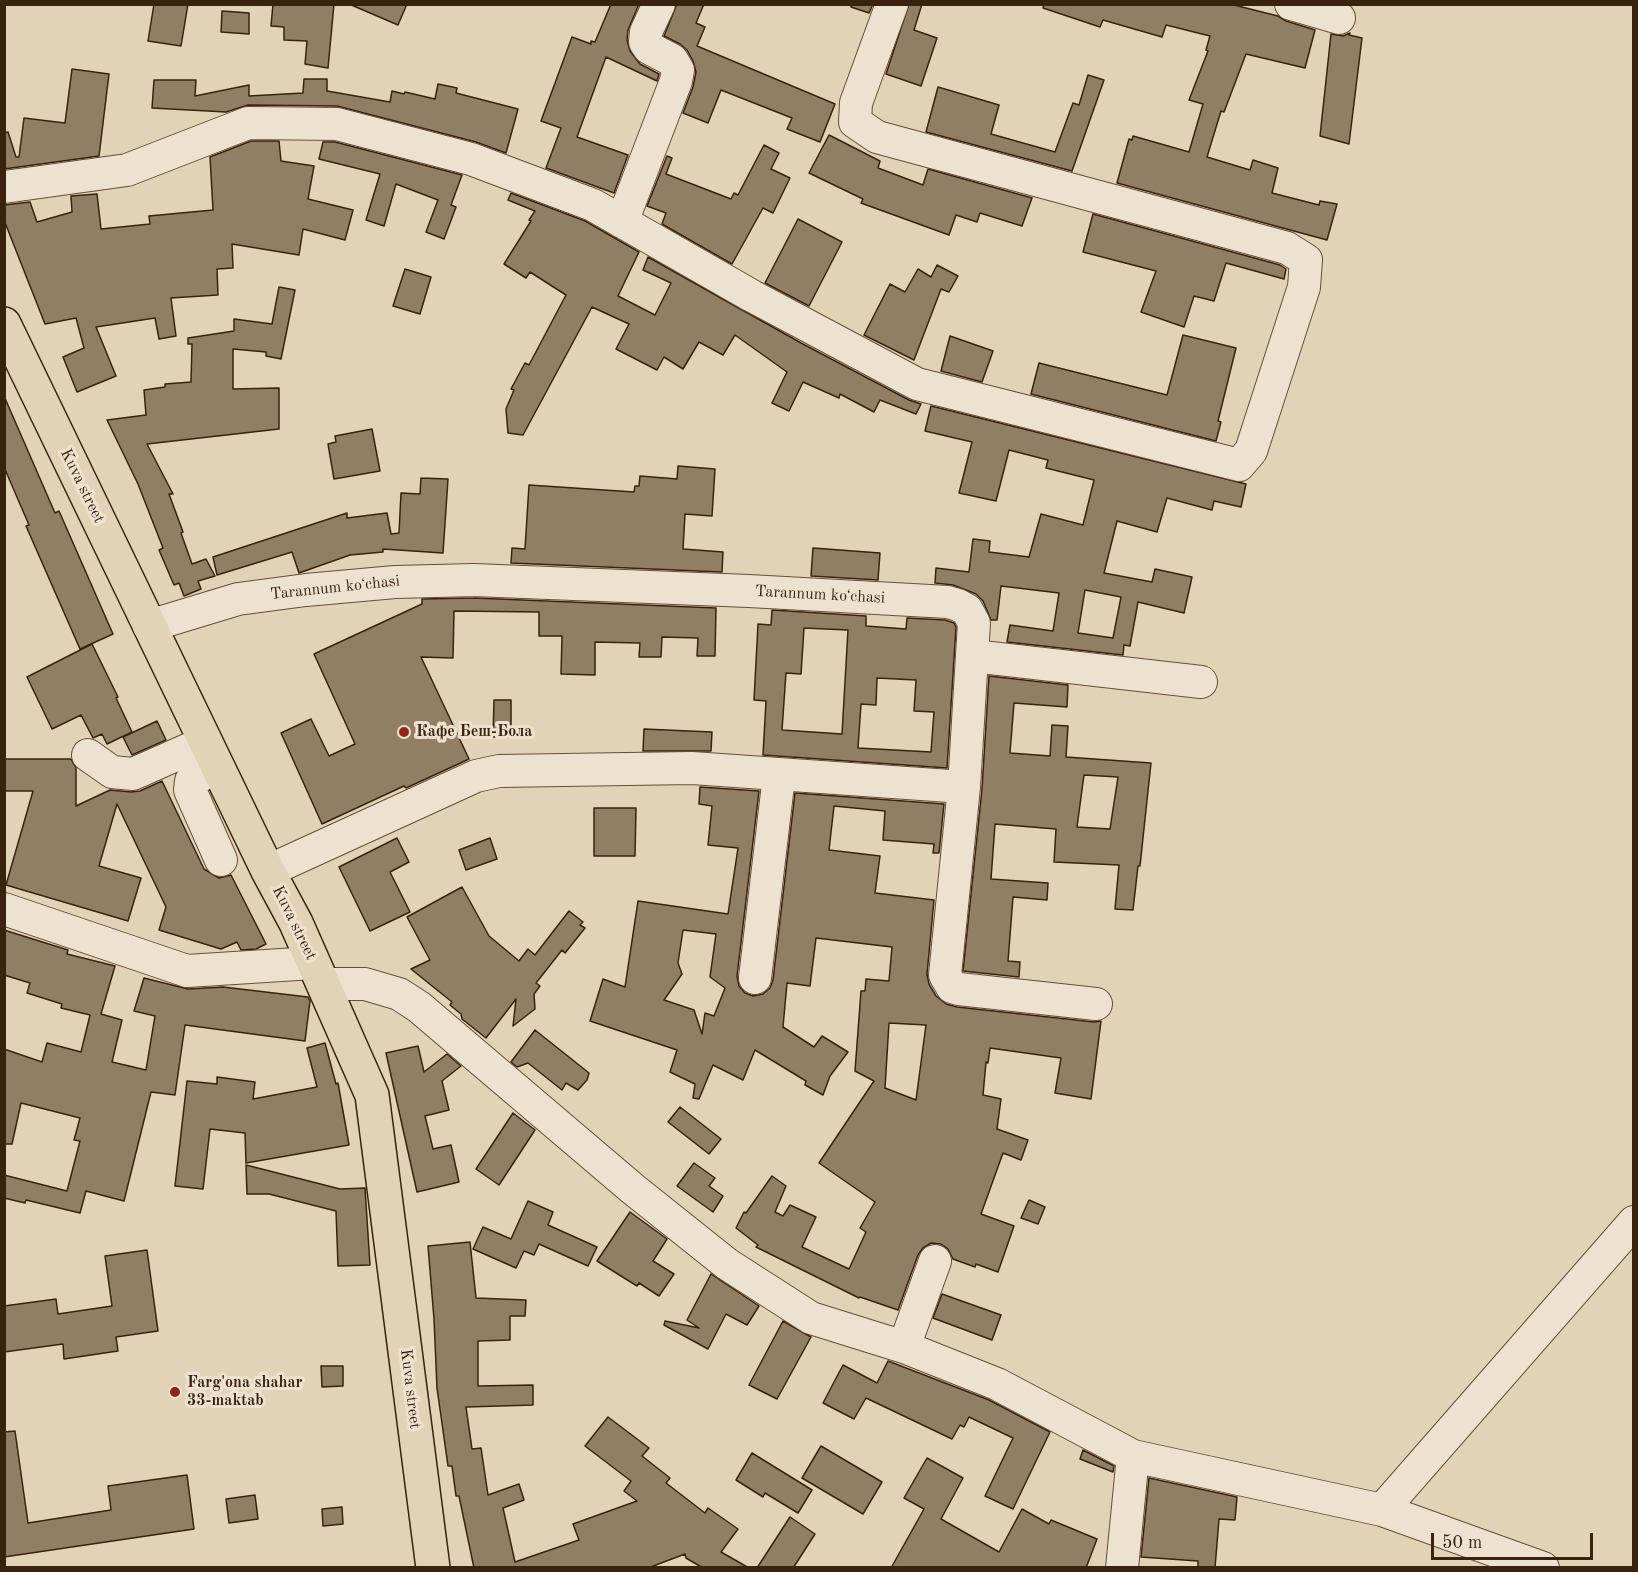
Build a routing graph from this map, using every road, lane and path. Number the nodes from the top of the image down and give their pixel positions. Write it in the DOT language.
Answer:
graph roads {
  1 [pos="659,4"];
  2 [pos="892,4"];
  3 [pos="1291,4"];
  4 [pos="1339,18"];
  5 [pos="4,187"];
  6 [pos="622,222"];
  7 [pos="4,324"];
  8 [pos="149,626"];
  9 [pos="973,656"];
  10 [pos="1201,682"];
  11 [pos="211,754"];
  12 [pos="88,755"];
  13 [pos="779,776"];
  14 [pos="964,787"];
  15 [pos="221,860"];
  16 [pos="268,871"];
  17 [pos="4,909"];
  18 [pos="318,973"];
  19 [pos="755,978"];
  20 [pos="1096,1004"];
  21 [pos="1634,1222"];
  22 [pos="935,1261"];
  23 [pos="904,1347"];
  24 [pos="1133,1456"];
  25 [pos="1382,1510"];
  26 [pos="433,1568"];
  27 [pos="1122,1568"];
  28 [pos="1543,1568"];
  1 -- 6 [label="street"];
  2 -- 6 [label="street"];
  3 -- 4 [label="street"];
  5 -- 6 [label="street"];
  7 -- 8 [label="main road, Kuva street"];
  8 -- 9 [label="street, Tarannum koʻchasi"];
  8 -- 11 [label="main road, Kuva street"];
  9 -- 10 [label="street"];
  9 -- 14 [label="street, Tarannum koʻchasi"];
  11 -- 12 [label="street"];
  11 -- 15 [label="street"];
  11 -- 16 [label="main road, Kuva street"];
  13 -- 14 [label="street"];
  13 -- 16 [label="street"];
  13 -- 19 [label="street"];
  14 -- 20 [label="street, Tarannum koʻchasi"];
  16 -- 18 [label="main road, Kuva street"];
  17 -- 18 [label="street"];
  18 -- 23 [label="street"];
  18 -- 26 [label="main road, Kuva street"];
  21 -- 25 [label="street"];
  22 -- 23 [label="street"];
  23 -- 24 [label="street"];
  24 -- 25 [label="street"];
  24 -- 27 [label="street"];
  25 -- 28 [label="street"];
}
